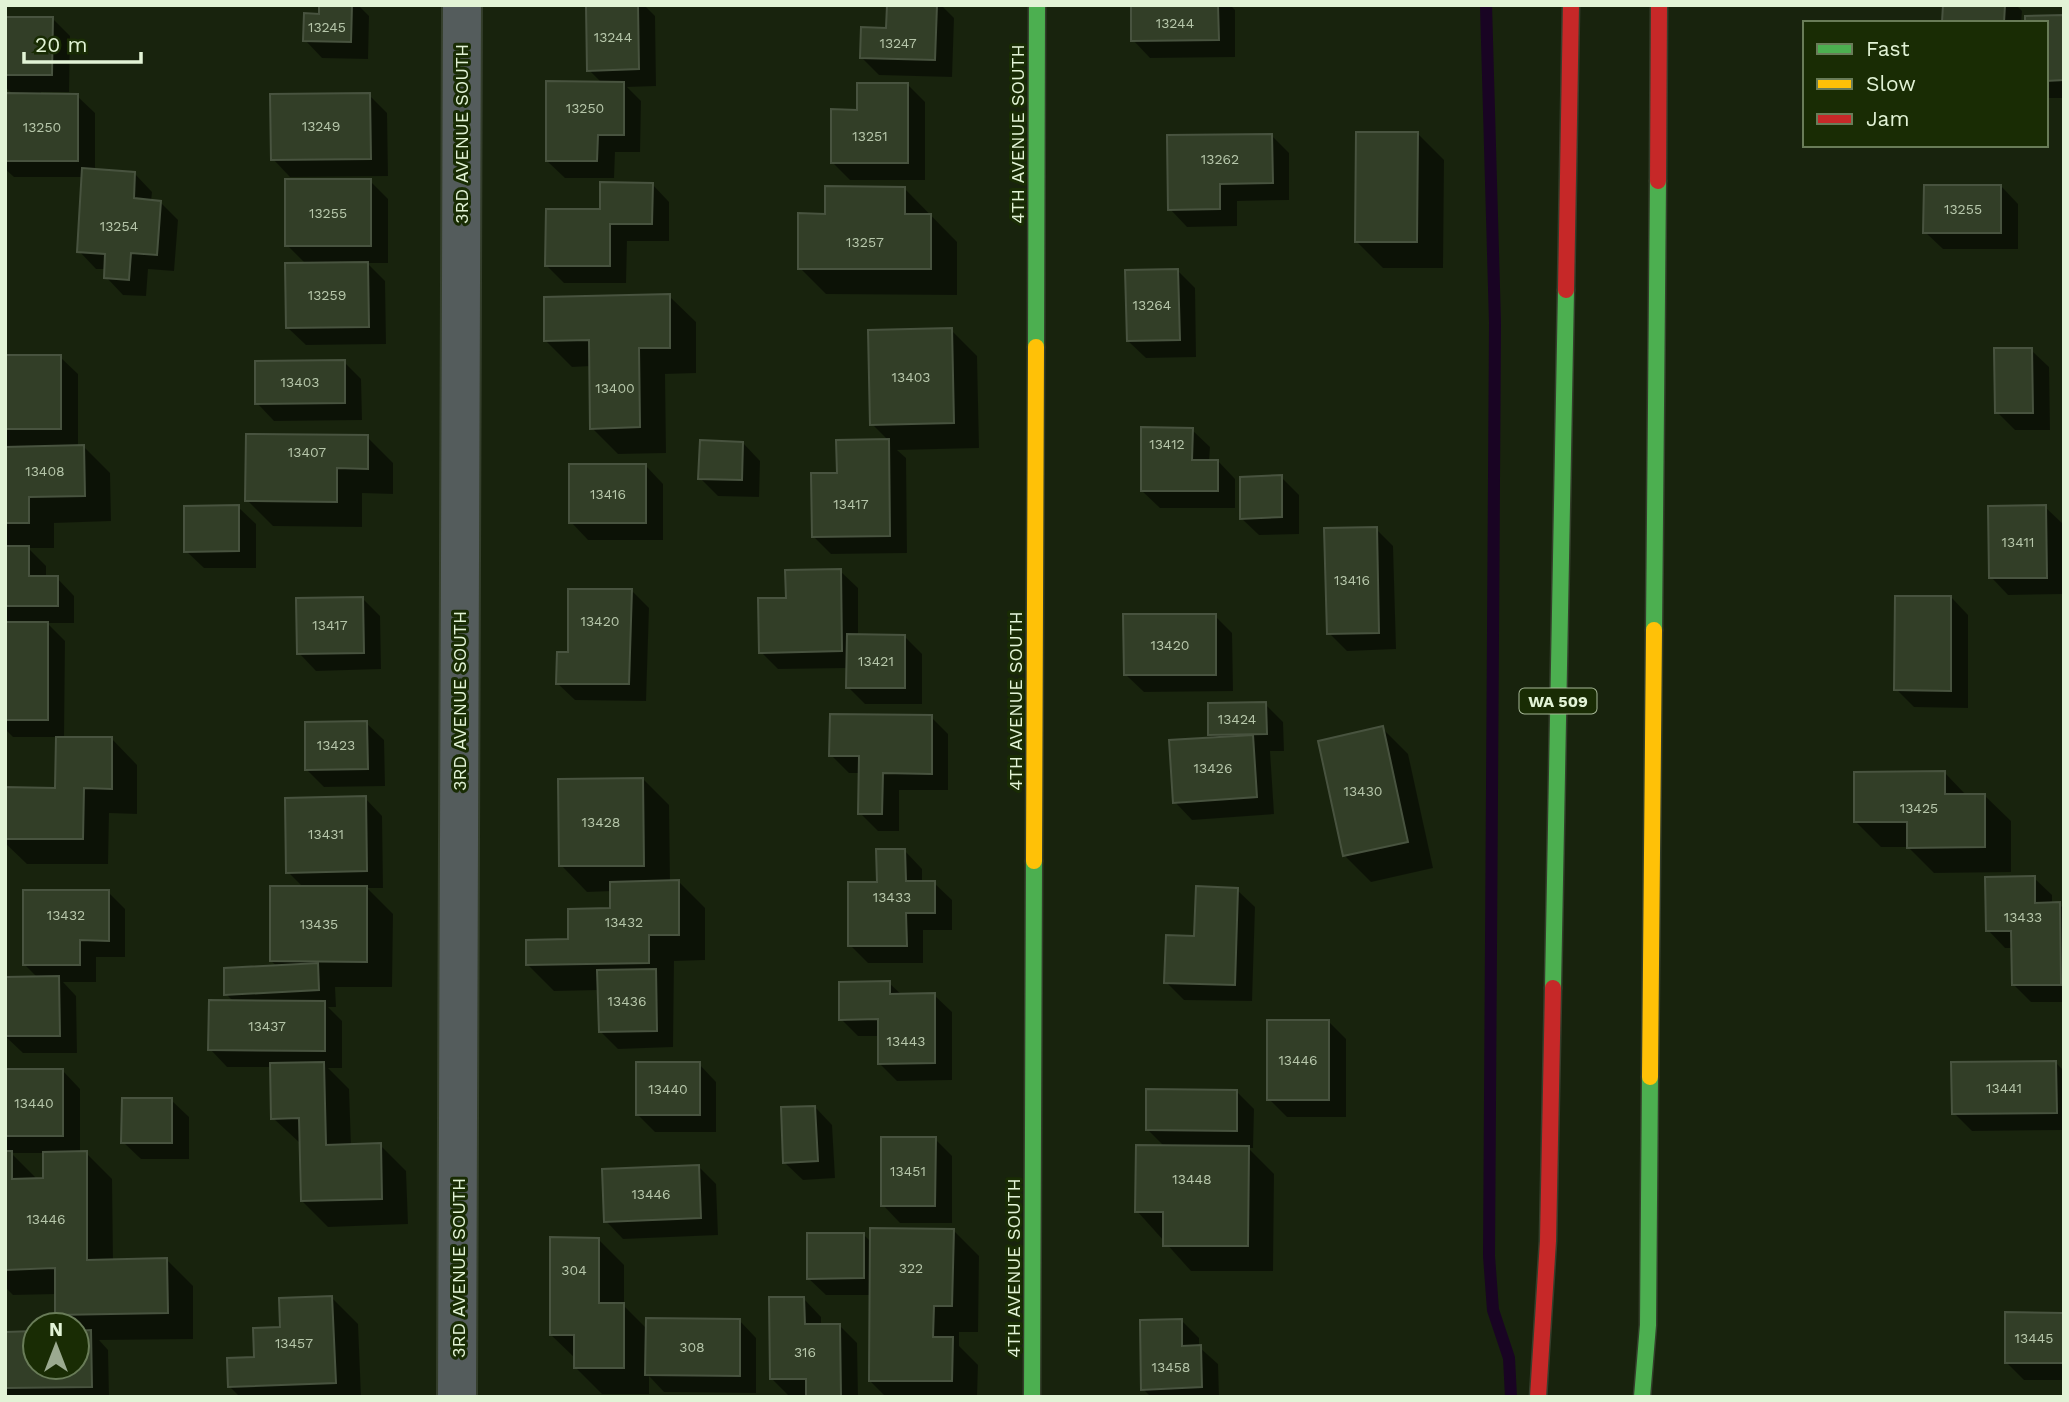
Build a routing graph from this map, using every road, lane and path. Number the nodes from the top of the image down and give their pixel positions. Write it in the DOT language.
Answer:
graph roads {
  1 [pos="462,5"];
  2 [pos="1037,5"];
  3 [pos="1571,5"];
  4 [pos="1659,5"];
  5 [pos="457,1397"];
  6 [pos="1032,1397"];
  7 [pos="1538,1397"];
  8 [pos="1642,1397"];
  1 -- 5 [label="street, 3RD AVENUE SOUTH"];
  2 -- 6 [label="main road, 4TH AVENUE SOUTH"];
  3 -- 7 [label="main road, WA 509"];
  4 -- 8 [label="main road"];
}
